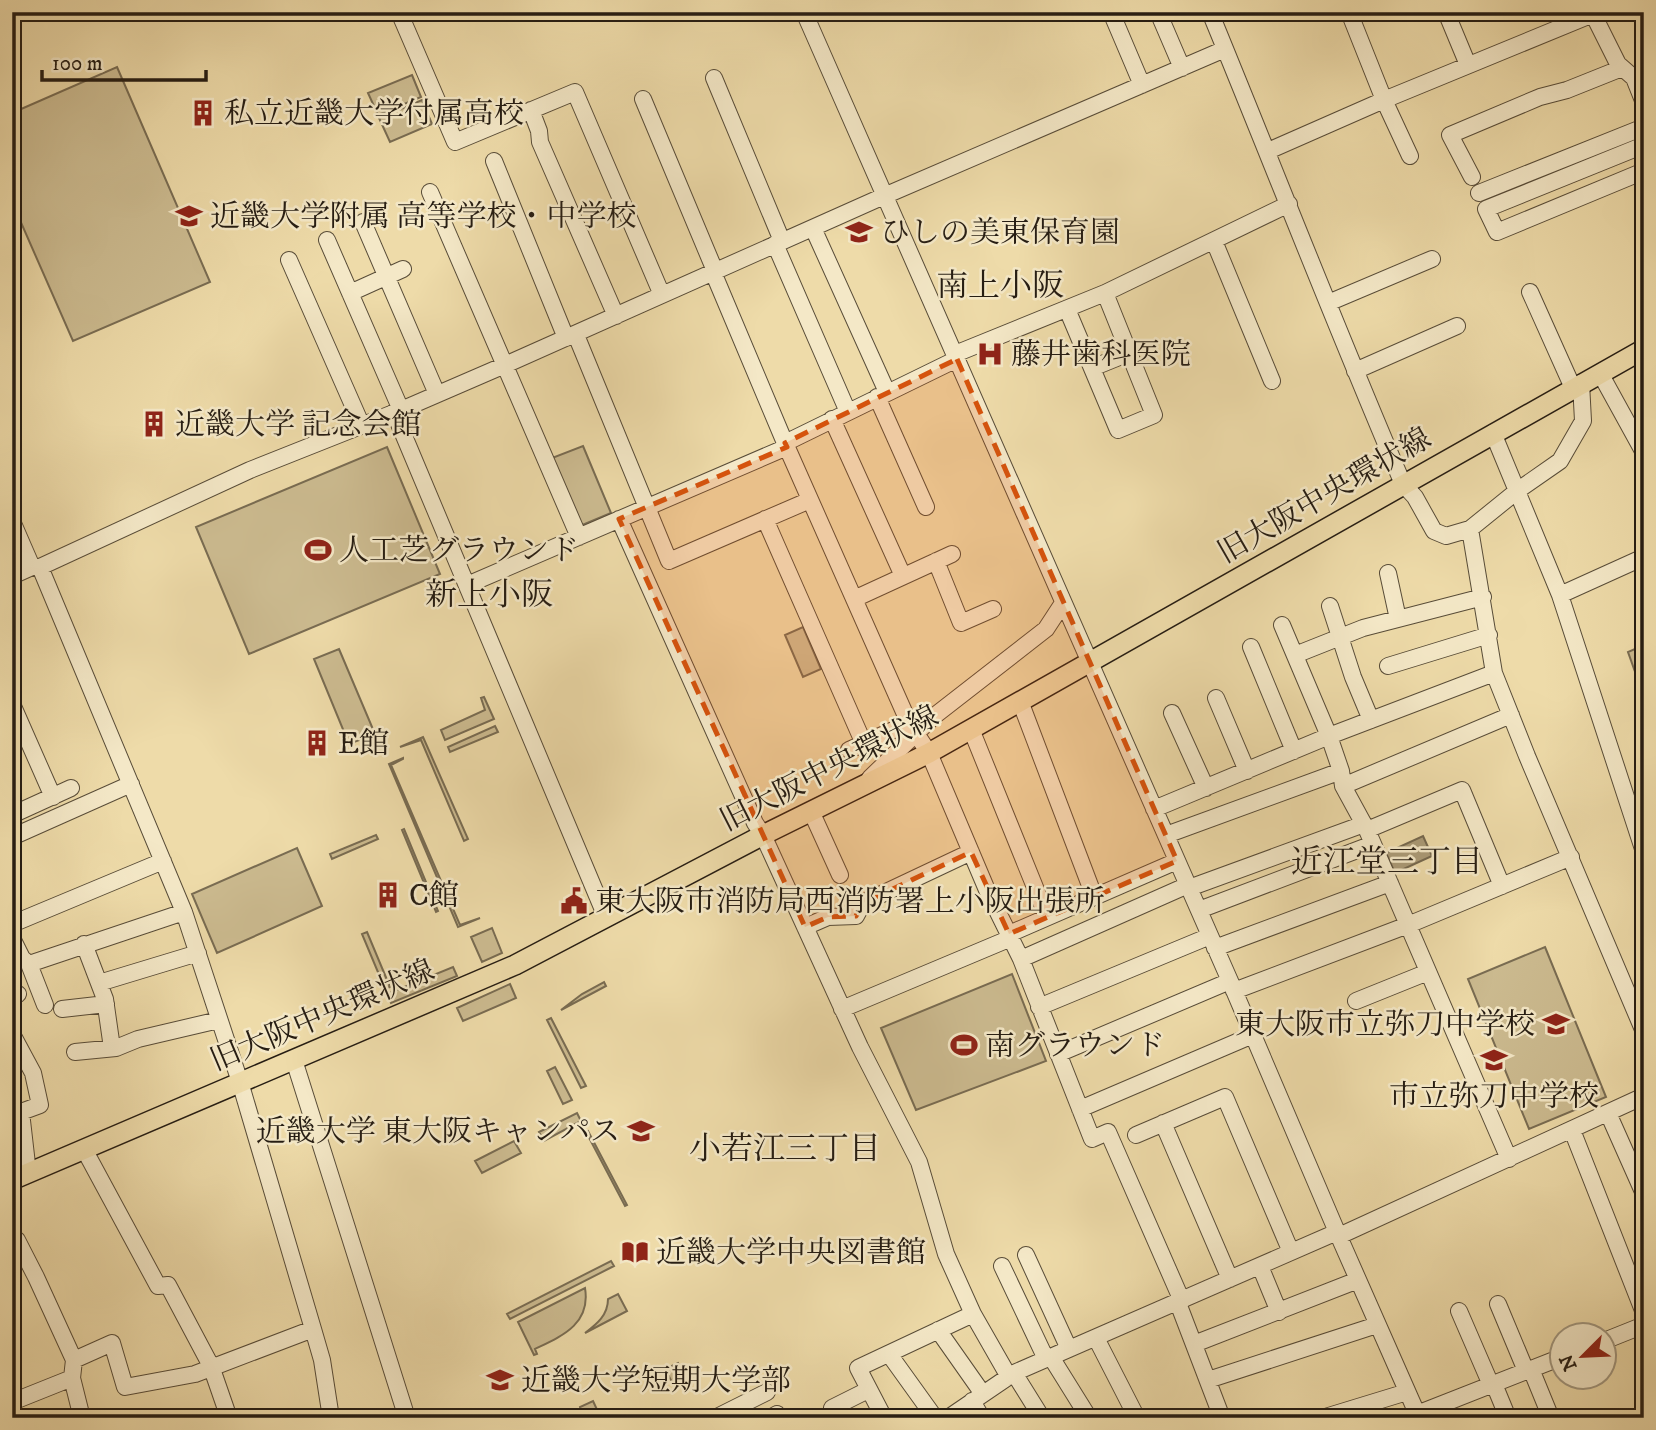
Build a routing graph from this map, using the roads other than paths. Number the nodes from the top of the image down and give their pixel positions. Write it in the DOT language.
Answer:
graph roads {
  1 [pos="399,12"];
  2 [pos="804,12"];
  3 [pos="1111,12"];
  4 [pos="1158,12"];
  5 [pos="1210,12"];
  6 [pos="1349,12"];
  7 [pos="1446,12"];
  8 [pos="1595,13"];
  9 [pos="1225,49"];
  10 [pos="1468,65"];
  11 [pos="1182,68"];
  12 [pos="1633,73"];
  13 [pos="714,78"];
  14 [pos="1142,85"];
  15 [pos="643,99"];
  16 [pos="1384,100"];
  17 [pos="1644,103"];
  18 [pos="531,110"];
  19 [pos="1644,127"];
  20 [pos="1644,145"];
  21 [pos="1268,151"];
  22 [pos="1410,156"];
  23 [pos="494,160"];
  24 [pos="1644,171"];
  25 [pos="1472,177"];
  26 [pos="430,192"];
  27 [pos="1479,193"];
  28 [pos="884,196"];
  29 [pos="1289,204"];
  30 [pos="363,222"];
  31 [pos="813,228"];
  32 [pos="327,240"];
  33 [pos="1214,240"];
  34 [pos="779,243"];
  35 [pos="1432,259"];
  36 [pos="289,260"];
  37 [pos="403,269"];
  38 [pos="714,272"];
  39 [pos="386,276"];
  40 [pos="1530,292"];
  41 [pos="350,293"];
  42 [pos="1105,293"];
  43 [pos="662,295"];
  44 [pos="1328,303"];
  45 [pos="1067,309"];
  46 [pos="617,316"];
  47 [pos="1457,326"];
  48 [pos="571,336"];
  49 [pos="1644,349"];
  50 [pos="1129,353"];
  51 [pos="956,357"];
  52 [pos="505,365"];
  53 [pos="1092,368"];
  54 [pos="1355,371"];
  55 [pos="1600,373"];
  56 [pos="1272,381"];
  57 [pos="1577,386"];
  58 [pos="437,394"];
  59 [pos="882,395"];
  60 [pos="398,411"];
  61 [pos="848,412"];
  62 [pos="832,419"];
  63 [pos="362,425"];
  64 [pos="1493,433"];
  65 [pos="786,445"];
  66 [pos="1644,453"];
  67 [pos="1403,484"];
  68 [pos="1517,491"];
  69 [pos="810,500"];
  70 [pos="646,507"];
  71 [pos="926,508"];
  72 [pos="619,519"];
  73 [pos="765,520"];
  74 [pos="12,521"];
  75 [pos="1470,529"];
  76 [pos="579,537"];
  77 [pos="952,554"];
  78 [pos="1644,557"];
  79 [pos="936,561"];
  80 [pos="36,567"];
  81 [pos="1388,573"];
  82 [pos="12,576"];
  83 [pos="903,576"];
  84 [pos="467,585"];
  85 [pos="1560,595"];
  86 [pos="1483,597"];
  87 [pos="854,598"];
  88 [pos="1063,603"];
  89 [pos="1330,606"];
  90 [pos="993,609"];
  91 [pos="1398,619"];
  92 [pos="1282,625"];
  93 [pos="1489,635"];
  94 [pos="1341,637"];
  95 [pos="1251,647"];
  96 [pos="1295,655"];
  97 [pos="1090,662"];
  98 [pos="1388,666"];
  99 [pos="1494,673"];
  100 [pos="1216,698"];
  101 [pos="1020,701"];
  102 [pos="12,706"];
  103 [pos="1172,713"];
  104 [pos="1511,715"];
  105 [pos="1371,720"];
  106 [pos="913,729"];
  107 [pos="971,729"];
  108 [pos="1329,736"];
  109 [pos="1294,751"];
  110 [pos="929,753"];
  111 [pos="1247,771"];
  112 [pos="1342,779"];
  113 [pos="131,783"];
  114 [pos="861,787"];
  115 [pos="1206,788"];
  116 [pos="71,789"];
  117 [pos="53,797"];
  118 [pos="1154,809"];
  119 [pos="12,810"];
  120 [pos="811,811"];
  121 [pos="1368,833"];
  122 [pos="763,835"];
  123 [pos="1166,835"];
  124 [pos="12,836"];
  125 [pos="971,852"];
  126 [pos="1644,852"];
  127 [pos="1571,857"];
  128 [pos="163,861"];
  129 [pos="1177,861"];
  130 [pos="840,875"];
  131 [pos="1390,883"];
  132 [pos="1502,886"];
  133 [pos="1189,887"];
  134 [pos="1094,896"];
  135 [pos="1199,910"];
  136 [pos="184,912"];
  137 [pos="606,917"];
  138 [pos="1047,917"];
  139 [pos="12,924"];
  140 [pos="1408,925"];
  141 [pos="805,927"];
  142 [pos="1010,936"];
  143 [pos="12,938"];
  144 [pos="1213,942"];
  145 [pos="84,944"];
  146 [pos="198,953"];
  147 [pos="1021,959"];
  148 [pos="21,961"];
  149 [pos="1428,972"];
  150 [pos="99,982"];
  151 [pos="1232,986"];
  152 [pos="1356,1001"];
  153 [pos="106,1004"];
  154 [pos="45,1005"];
  155 [pos="1040,1007"];
  156 [pos="62,1009"];
  157 [pos="842,1009"];
  158 [pos="219,1020"];
  159 [pos="1644,1032"];
  160 [pos="12,1034"];
  161 [pos="1253,1035"];
  162 [pos="113,1048"];
  163 [pos="75,1052"];
  164 [pos="1058,1054"];
  165 [pos="293,1060"];
  166 [pos="240,1082"];
  167 [pos="1644,1096"];
  168 [pos="1080,1109"];
  169 [pos="1608,1113"];
  170 [pos="1163,1123"];
  171 [pos="1572,1130"];
  172 [pos="1136,1135"];
  173 [pos="84,1149"];
  174 [pos="1509,1159"];
  175 [pos="20,1176"];
  176 [pos="1644,1194"];
  177 [pos="1338,1234"];
  178 [pos="12,1236"];
  179 [pos="1291,1252"];
  180 [pos="1026,1255"];
  181 [pos="1002,1266"];
  182 [pos="1259,1266"];
  183 [pos="1034,1275"];
  184 [pos="1230,1279"];
  185 [pos="1358,1280"];
  186 [pos="1011,1285"];
  187 [pos="1180,1302"];
  188 [pos="1498,1304"];
  189 [pos="1279,1311"];
  190 [pos="1458,1311"];
  191 [pos="1644,1313"];
  192 [pos="972,1314"];
  193 [pos="1377,1325"];
  194 [pos="1644,1325"];
  195 [pos="313,1329"];
  196 [pos="938,1330"];
  197 [pos="1618,1335"];
  198 [pos="1096,1338"];
  199 [pos="1194,1344"];
  200 [pos="1069,1349"];
  201 [pos="889,1354"];
  202 [pos="1049,1358"];
  203 [pos="74,1360"];
  204 [pos="1548,1363"];
  205 [pos="211,1366"];
  206 [pos="1529,1370"];
  207 [pos="1011,1375"];
  208 [pos="72,1378"];
  209 [pos="1208,1380"];
  210 [pos="1492,1384"];
  211 [pos="869,1390"];
  212 [pos="767,1392"];
  213 [pos="1407,1392"];
  214 [pos="977,1398"];
  215 [pos="12,1402"];
  216 [pos="1418,1416"];
  217 [pos="82,1418"];
  218 [pos="229,1418"];
  219 [pos="331,1418"];
  220 [pos="407,1418"];
  221 [pos="715,1418"];
  222 [pos="770,1418"];
  223 [pos="779,1418"];
  224 [pos="837,1418"];
  225 [pos="884,1418"];
  226 [pos="935,1418"];
  227 [pos="948,1418"];
  228 [pos="982,1418"];
  229 [pos="1042,1418"];
  230 [pos="1088,1418"];
  231 [pos="1137,1418"];
  232 [pos="1222,1418"];
  233 [pos="1322,1418"];
  234 [pos="1508,1418"];
  235 [pos="1551,1418"];
  1 -- 18 [label="street"];
  2 -- 28 [label="street"];
  3 -- 14 [label="street"];
  4 -- 11 [label="street"];
  5 -- 9 [label="street"];
  6 -- 16 [label="street"];
  7 -- 10 [label="street"];
  8 -- 10 [label="street"];
  8 -- 12 [label="street"];
  9 -- 11 [label="street"];
  9 -- 21 [label="street"];
  10 -- 16 [label="street"];
  11 -- 14 [label="street"];
  12 -- 17 [label="street"];
  12 -- 25 [label="street"];
  13 -- 34 [label="street"];
  14 -- 28 [label="street"];
  15 -- 38 [label="street"];
  16 -- 21 [label="street"];
  16 -- 22 [label="street"];
  18 -- 43 [label="street"];
  18 -- 46 [label="street"];
  19 -- 27 [label="street"];
  20 -- 24 [label="street"];
  21 -- 29 [label="street"];
  23 -- 48 [label="street"];
  26 -- 52 [label="street"];
  28 -- 31 [label="street"];
  28 -- 51 [label="street"];
  29 -- 33 [label="street"];
  29 -- 44 [label="street"];
  30 -- 39 [label="street"];
  31 -- 34 [label="street"];
  31 -- 59 [label="street"];
  32 -- 41 [label="street"];
  33 -- 42 [label="street"];
  33 -- 56 [label="street"];
  34 -- 38 [label="street"];
  34 -- 61 [label="street"];
  35 -- 44 [label="street"];
  36 -- 63 [label="street"];
  37 -- 39 [label="street"];
  38 -- 43 [label="street"];
  38 -- 65 [label="street"];
  39 -- 41 [label="street"];
  39 -- 58 [label="street"];
  40 -- 57 [label="street"];
  41 -- 60 [label="street"];
  42 -- 45 [label="street"];
  42 -- 50 [label="street"];
  43 -- 46 [label="street"];
  44 -- 54 [label="street"];
  45 -- 51 [label="street"];
  45 -- 53 [label="street"];
  46 -- 48 [label="street"];
  47 -- 54 [label="street"];
  48 -- 52 [label="street"];
  48 -- 70 [label="street"];
  49 -- 55 [label="main road, 旧大阪中央環状線"];
  50 -- 53 [label="street"];
  50 -- 53 [label="street"];
  51 -- 59 [label="street"];
  51 -- 88 [label="street"];
  52 -- 58 [label="street"];
  52 -- 76 [label="street"];
  54 -- 67 [label="street"];
  55 -- 57 [label="main road, 旧大阪中央環状線"];
  55 -- 66 [label="street"];
  57 -- 64 [label="main road, 旧大阪中央環状線"];
  57 -- 68 [label="street"];
  58 -- 60 [label="street"];
  59 -- 61 [label="street"];
  59 -- 71 [label="street"];
  60 -- 63 [label="street"];
  60 -- 84 [label="street"];
  61 -- 62 [label="street"];
  62 -- 65 [label="street"];
  62 -- 83 [label="street"];
  63 -- 80 [label="street"];
  64 -- 67 [label="main road, 旧大阪中央環状線"];
  64 -- 68 [label="street"];
  65 -- 69 [label="street"];
  65 -- 70 [label="street"];
  67 -- 75 [label="street"];
  67 -- 97 [label="main road, 旧大阪中央環状線"];
  68 -- 75 [label="street"];
  68 -- 85 [label="street"];
  69 -- 73 [label="street"];
  69 -- 87 [label="street"];
  70 -- 72 [label="street"];
  70 -- 73 [label="street"];
  72 -- 76 [label="street"];
  72 -- 122 [label="street"];
  73 -- 106 [label="street"];
  74 -- 80 [label="street"];
  75 -- 86 [label="street"];
  76 -- 84 [label="street"];
  77 -- 79 [label="street"];
  78 -- 85 [label="street"];
  79 -- 83 [label="street"];
  79 -- 90 [label="street"];
  80 -- 82 [label="street"];
  80 -- 113 [label="street"];
  81 -- 91 [label="street"];
  83 -- 87 [label="street"];
  84 -- 137 [label="street"];
  85 -- 126 [label="street"];
  86 -- 91 [label="street"];
  86 -- 93 [label="street"];
  87 -- 106 [label="street"];
  88 -- 97 [label="street"];
  88 -- 106 [label="street"];
  89 -- 94 [label="street"];
  91 -- 94 [label="street"];
  92 -- 96 [label="street"];
  93 -- 98 [label="street"];
  93 -- 99 [label="street"];
  94 -- 96 [label="street"];
  94 -- 105 [label="street"];
  95 -- 109 [label="street"];
  96 -- 108 [label="street"];
  97 -- 101 [label="main road, 旧大阪中央環状線"];
  97 -- 118 [label="street"];
  99 -- 104 [label="street"];
  99 -- 105 [label="street"];
  100 -- 111 [label="street"];
  101 -- 107 [label="main road, 旧大阪中央環状線"];
  101 -- 134 [label="street"];
  102 -- 117 [label="street"];
  103 -- 115 [label="street"];
  104 -- 112 [label="street"];
  104 -- 127 [label="street"];
  105 -- 108 [label="street"];
  106 -- 110 [label="street"];
  106 -- 114 [label="street"];
  107 -- 110 [label="main road, 旧大阪中央環状線"];
  107 -- 138 [label="street"];
  108 -- 109 [label="street"];
  108 -- 112 [label="street"];
  109 -- 111 [label="street"];
  110 -- 114 [label="main road, 旧大阪中央環状線"];
  110 -- 125 [label="street"];
  111 -- 115 [label="street"];
  112 -- 121 [label="street"];
  112 -- 123 [label="street"];
  113 -- 124 [label="street"];
  113 -- 128 [label="street"];
  114 -- 120 [label="main road, 旧大阪中央環状線"];
  115 -- 118 [label="street"];
  116 -- 117 [label="street"];
  117 -- 119 [label="street"];
  118 -- 123 [label="street"];
  120 -- 122 [label="main road, 旧大阪中央環状線"];
  120 -- 130 [label="street"];
  121 -- 131 [label="street"];
  121 -- 132 [label="street"];
  121 -- 133 [label="street"];
  121 -- 135 [label="street"];
  122 -- 137 [label="main road, 旧大阪中央環状線"];
  122 -- 141 [label="street"];
  123 -- 129 [label="street"];
  125 -- 141 [label="street"];
  125 -- 142 [label="street"];
  127 -- 132 [label="street"];
  127 -- 159 [label="street"];
  128 -- 136 [label="street"];
  128 -- 139 [label="street"];
  129 -- 133 [label="street"];
  129 -- 134 [label="street"];
  131 -- 140 [label="street"];
  131 -- 144 [label="street"];
  132 -- 140 [label="street"];
  133 -- 135 [label="street"];
  133 -- 147 [label="street"];
  134 -- 138 [label="street"];
  135 -- 144 [label="street"];
  136 -- 145 [label="street"];
  136 -- 146 [label="street"];
  137 -- 165 [label="main road, 旧大阪中央環状線"];
  138 -- 142 [label="street"];
  140 -- 149 [label="street"];
  140 -- 151 [label="street"];
  141 -- 157 [label="street"];
  142 -- 147 [label="street"];
  142 -- 157 [label="street"];
  143 -- 148 [label="street"];
  144 -- 151 [label="street"];
  144 -- 155 [label="street"];
  145 -- 148 [label="street"];
  145 -- 150 [label="street"];
  146 -- 150 [label="street"];
  146 -- 158 [label="street"];
  147 -- 155 [label="street"];
  148 -- 154 [label="street"];
  149 -- 152 [label="street"];
  149 -- 174 [label="street"];
  150 -- 153 [label="street"];
  151 -- 161 [label="street"];
  151 -- 164 [label="street"];
  153 -- 156 [label="street"];
  153 -- 162 [label="street"];
  155 -- 164 [label="street"];
  157 -- 192 [label="street"];
  158 -- 162 [label="street"];
  158 -- 166 [label="street"];
  160 -- 175 [label="street"];
  161 -- 168 [label="street"];
  161 -- 177 [label="street"];
  162 -- 163 [label="street"];
  164 -- 168 [label="street"];
  165 -- 166 [label="main road, 旧大阪中央環状線"];
  165 -- 220 [label="street"];
  166 -- 173 [label="main road, 旧大阪中央環状線"];
  166 -- 195 [label="street"];
  167 -- 169 [label="street"];
  168 -- 187 [label="street"];
  169 -- 171 [label="street"];
  169 -- 176 [label="street"];
  170 -- 172 [label="street"];
  170 -- 179 [label="street"];
  170 -- 184 [label="street"];
  171 -- 174 [label="street"];
  171 -- 191 [label="street"];
  173 -- 175 [label="main road, 旧大阪中央環状線"];
  173 -- 205 [label="street"];
  174 -- 177 [label="street"];
  177 -- 179 [label="street"];
  177 -- 185 [label="street"];
  178 -- 203 [label="street"];
  179 -- 182 [label="street"];
  180 -- 183 [label="street"];
  181 -- 186 [label="street"];
  182 -- 184 [label="street"];
  182 -- 189 [label="street"];
  183 -- 186 [label="street"];
  183 -- 200 [label="street"];
  184 -- 187 [label="street"];
  185 -- 189 [label="street"];
  185 -- 193 [label="street"];
  186 -- 202 [label="street"];
  187 -- 198 [label="street"];
  187 -- 199 [label="street"];
  188 -- 206 [label="street"];
  189 -- 199 [label="street"];
  190 -- 210 [label="street"];
  192 -- 196 [label="street"];
  192 -- 207 [label="street"];
  193 -- 209 [label="street"];
  193 -- 213 [label="street"];
  194 -- 197 [label="street"];
  195 -- 205 [label="street"];
  195 -- 219 [label="street"];
  196 -- 201 [label="street"];
  196 -- 214 [label="street"];
  198 -- 200 [label="street"];
  198 -- 231 [label="street"];
  199 -- 209 [label="street"];
  200 -- 202 [label="street"];
  201 -- 211 [label="street"];
  201 -- 226 [label="street"];
  202 -- 207 [label="street"];
  202 -- 230 [label="street"];
  203 -- 205 [label="street"];
  203 -- 208 [label="street"];
  204 -- 206 [label="street"];
  205 -- 218 [label="street"];
  206 -- 210 [label="street"];
  206 -- 235 [label="street"];
  207 -- 214 [label="street"];
  207 -- 229 [label="street"];
  208 -- 215 [label="street"];
  208 -- 217 [label="street"];
  209 -- 232 [label="street"];
  210 -- 216 [label="street"];
  210 -- 234 [label="street"];
  211 -- 224 [label="street"];
  211 -- 225 [label="street"];
  212 -- 221 [label="street"];
  213 -- 216 [label="street"];
  213 -- 233 [label="street"];
  214 -- 227 [label="street"];
  214 -- 228 [label="street"];
  222 -- 223 [label="street"];
}
